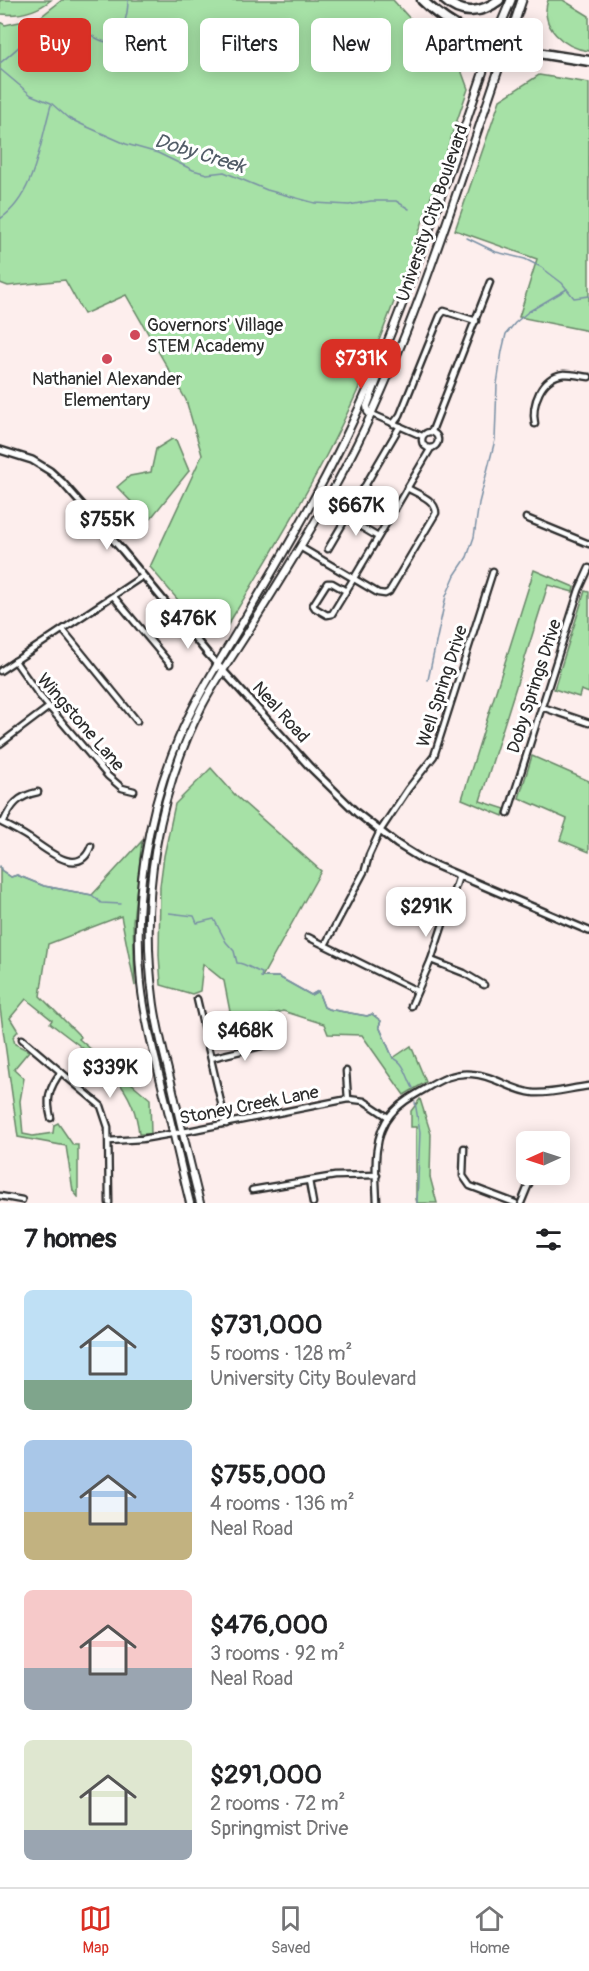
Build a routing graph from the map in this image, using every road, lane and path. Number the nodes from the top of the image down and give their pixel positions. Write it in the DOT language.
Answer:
graph roads {
  1 [pos="422,0"];
  2 [pos="446,0"];
  3 [pos="499,0"];
  4 [pos="511,0"];
  5 [pos="522,0"];
  6 [pos="444,18"];
  7 [pos="503,18"];
  8 [pos="516,18"];
  9 [pos="543,54"];
  10 [pos="589,61"];
  11 [pos="483,72"];
  12 [pos="498,72"];
  13 [pos="490,282"];
  14 [pos="476,321"];
  15 [pos="384,352"];
  16 [pos="589,378"];
  17 [pos="372,414"];
  18 [pos="393,424"];
  19 [pos="535,424"];
  20 [pos="400,426"];
  21 [pos="432,431"];
  22 [pos="422,436"];
  23 [pos="431,448"];
  24 [pos="0,450"];
  25 [pos="408,488"];
  26 [pos="346,518"];
  27 [pos="526,518"];
  28 [pos="378,537"];
  29 [pos="589,544"];
  30 [pos="300,547"];
  31 [pos="328,549"];
  32 [pos="589,568"];
  33 [pos="493,571"];
  34 [pos="144,576"];
  35 [pos="354,578"];
  36 [pos="346,591"];
  37 [pos="114,597"];
  38 [pos="63,630"];
  39 [pos="15,661"];
  40 [pos="170,664"];
  41 [pos="217,664"];
  42 [pos="0,671"];
  43 [pos="224,671"];
  44 [pos="49,707"];
  45 [pos="543,707"];
  46 [pos="137,720"];
  47 [pos="589,723"];
  48 [pos="0,744"];
  49 [pos="134,791"];
  50 [pos="38,792"];
  51 [pos="508,813"];
  52 [pos="1,823"];
  53 [pos="380,831"];
  54 [pos="91,846"];
  55 [pos="459,876"];
  56 [pos="589,931"];
  57 [pos="308,938"];
  58 [pos="325,945"];
  59 [pos="431,960"];
  60 [pos="483,985"];
  61 [pos="417,992"];
  62 [pos="197,999"];
  63 [pos="411,1006"];
  64 [pos="22,1039"];
  65 [pos="274,1043"];
  66 [pos="211,1058"];
  67 [pos="346,1071"];
  68 [pos="61,1072"];
  69 [pos="589,1086"];
  70 [pos="348,1099"];
  71 [pos="388,1117"];
  72 [pos="51,1118"];
  73 [pos="226,1124"];
  74 [pos="183,1132"];
  75 [pos="174,1134"];
  76 [pos="109,1140"];
  77 [pos="464,1148"];
  78 [pos="377,1175"];
  79 [pos="309,1181"];
  80 [pos="528,1185"];
  81 [pos="252,1191"];
  82 [pos="0,1196"];
  83 [pos="22,1200"];
  84 [pos="109,1203"];
  85 [pos="190,1203"];
  86 [pos="200,1203"];
  87 [pos="313,1203"];
  88 [pos="377,1203"];
  89 [pos="515,1203"];
  90 [pos="521,1203"];
  1 -- 6 [label="highway"];
  2 -- 3 [label="highway"];
  4 -- 7 [label="main road, University City Boulevard"];
  5 -- 8 [label="main road, University City Boulevard"];
  9 -- 10 [label="highway"];
  11 -- 15 [label="main road, University City Boulevard"];
  12 -- 17 [label="main road, University City Boulevard"];
  13 -- 14 [label="street"];
  14 -- 18 [label="street"];
  14 -- 21 [label="street"];
  15 -- 17 [label="main road"];
  15 -- 41 [label="main road, University City Boulevard"];
  16 -- 19 [label="street"];
  17 -- 18 [label="street"];
  17 -- 30 [label="main road, University City Boulevard"];
  18 -- 20 [label="street"];
  20 -- 22 [label="street"];
  20 -- 26 [label="street"];
  21 -- 22 [label="street"];
  21 -- 23 [label="street"];
  22 -- 23 [label="street"];
  23 -- 25 [label="street"];
  24 -- 34 [label="street, Neal Road"];
  25 -- 28 [label="street"];
  25 -- 35 [label="street"];
  26 -- 28 [label="street"];
  26 -- 31 [label="street"];
  27 -- 29 [label="street"];
  28 -- 35 [label="street"];
  30 -- 35 [label="street"];
  30 -- 43 [label="main road, University City Boulevard"];
  32 -- 45 [label="street, Doby Springs Drive"];
  33 -- 53 [label="street, Well Spring Drive"];
  34 -- 37 [label="street"];
  34 -- 41 [label="street, Neal Road"];
  35 -- 36 [label="street"];
  36 -- 36 [label="street"];
  37 -- 38 [label="street"];
  37 -- 40 [label="street"];
  38 -- 39 [label="street"];
  38 -- 46 [label="street"];
  39 -- 42 [label="street"];
  39 -- 44 [label="street, Wingstone Lane"];
  41 -- 43 [label="street, Neal Road"];
  41 -- 75 [label="main road, University City Boulevard"];
  43 -- 53 [label="street, Neal Road"];
  43 -- 74 [label="main road, University City Boulevard"];
  44 -- 48 [label="street"];
  44 -- 49 [label="street, Wingstone Lane"];
  45 -- 47 [label="street"];
  45 -- 51 [label="street, Doby Springs Drive"];
  50 -- 52 [label="street"];
  52 -- 54 [label="street"];
  53 -- 55 [label="street, Neal Road"];
  53 -- 58 [label="street, Well Spring Drive"];
  55 -- 56 [label="street, Neal Road"];
  55 -- 59 [label="street"];
  57 -- 58 [label="street"];
  58 -- 61 [label="street"];
  59 -- 60 [label="street"];
  59 -- 61 [label="street"];
  61 -- 63 [label="street"];
  62 -- 66 [label="street"];
  64 -- 68 [label="street"];
  65 -- 66 [label="street"];
  66 -- 73 [label="street"];
  67 -- 70 [label="street"];
  68 -- 72 [label="street"];
  68 -- 76 [label="street"];
  69 -- 71 [label="street"];
  70 -- 71 [label="street"];
  70 -- 73 [label="street, Stoney Creek Lane"];
  71 -- 78 [label="street"];
  73 -- 74 [label="street, Stoney Creek Lane"];
  74 -- 75 [label="street, Stoney Creek Lane"];
  74 -- 86 [label="main road, University City Boulevard"];
  75 -- 76 [label="street, Stoney Creek Lane"];
  75 -- 85 [label="main road, University City Boulevard"];
  76 -- 84 [label="street"];
  77 -- 89 [label="street"];
  78 -- 79 [label="street"];
  78 -- 88 [label="street"];
  79 -- 81 [label="street"];
  79 -- 87 [label="street"];
  80 -- 90 [label="street"];
  82 -- 83 [label="street"];
}
